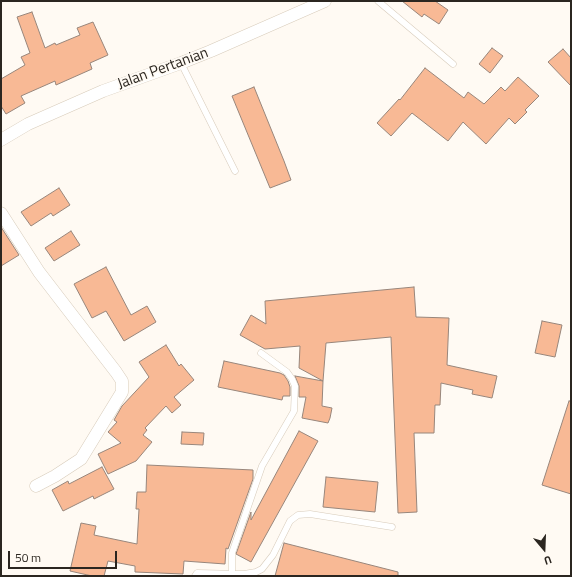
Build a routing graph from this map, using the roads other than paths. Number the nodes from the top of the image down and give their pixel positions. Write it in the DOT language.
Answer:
graph roads {
  1 [pos="326,1"];
  2 [pos="378,1"];
  3 [pos="181,63"];
  4 [pos="453,64"];
  5 [pos="1,140"];
  6 [pos="235,171"];
  7 [pos="1,213"];
  8 [pos="261,354"];
  9 [pos="36,486"];
  10 [pos="392,527"];
  11 [pos="232,574"];
  12 [pos="195,576"];
  1 -- 3 [label="street, Jalan Pertanian"];
  2 -- 4 [label="lane"];
  3 -- 5 [label="street, Jalan Pertanian"];
  3 -- 6 [label="lane"];
  7 -- 9 [label="street"];
  8 -- 11 [label="lane"];
  10 -- 11 [label="lane"];
  11 -- 12 [label="lane"];
}
